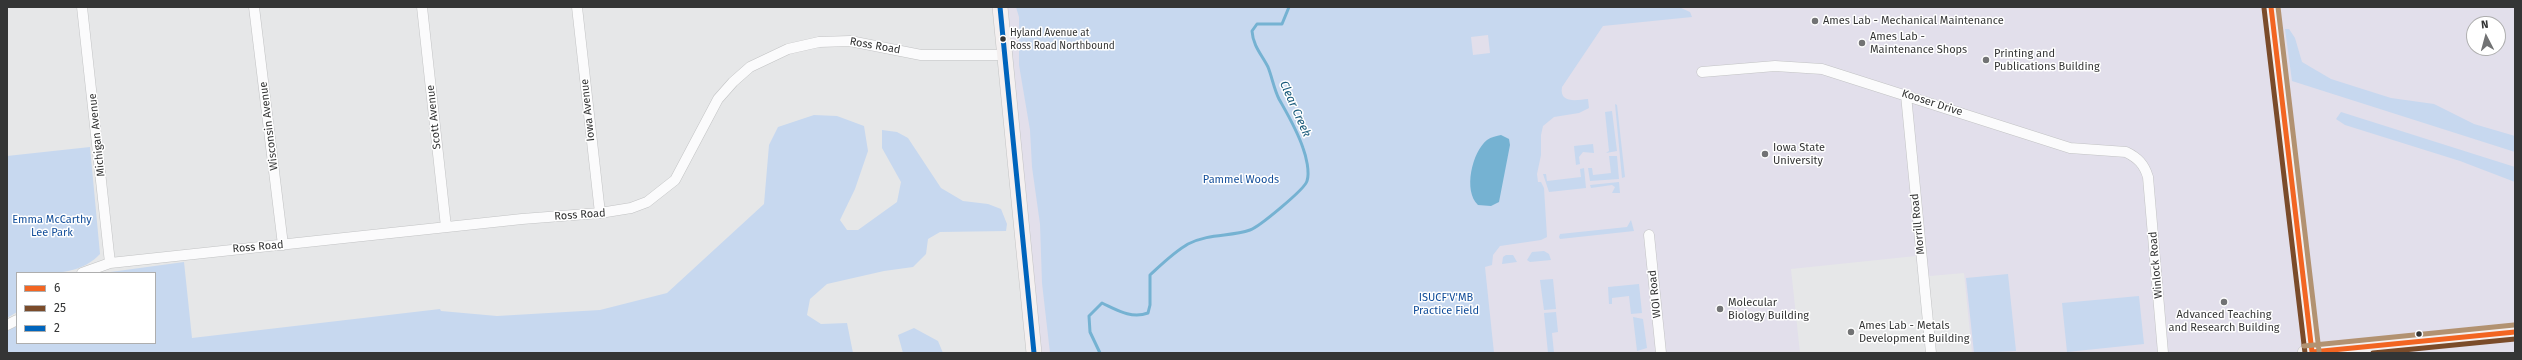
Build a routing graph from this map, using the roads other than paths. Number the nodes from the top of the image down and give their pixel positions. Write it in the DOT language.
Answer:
graph roads {
  1 [pos="82,7"];
  2 [pos="254,7"];
  3 [pos="422,7"];
  4 [pos="577,7"];
  5 [pos="1000,7"];
  6 [pos="2271,7"];
  7 [pos="1005,55"];
  8 [pos="1702,72"];
  9 [pos="1906,95"];
  10 [pos="2148,177"];
  11 [pos="600,214"];
  12 [pos="446,228"];
  13 [pos="1649,235"];
  14 [pos="283,245"];
  15 [pos="110,262"];
  16 [pos="85,272"];
  17 [pos="16,320"];
  18 [pos="7,325"];
  19 [pos="2515,332"];
  20 [pos="1034,353"];
  21 [pos="1661,353"];
  22 [pos="1931,353"];
  23 [pos="2163,353"];
  24 [pos="2309,353"];
  1 -- 15 [label="street, Michigan Avenue"];
  2 -- 14 [label="street, Wisconsin Avenue"];
  3 -- 12 [label="street, Scott Avenue"];
  4 -- 11 [label="street, Iowa Avenue"];
  5 -- 7 [label="main road"];
  6 -- 24 [label="main road"];
  7 -- 11 [label="street, Ross Road"];
  7 -- 20 [label="main road"];
  8 -- 9 [label="street, Kooser Drive"];
  9 -- 10 [label="street, Kooser Drive"];
  9 -- 22 [label="street, Morrill Road"];
  10 -- 23 [label="street, Winlock Road"];
  11 -- 12 [label="street, Ross Road"];
  12 -- 14 [label="street, Ross Road"];
  13 -- 21 [label="street, WOI Road"];
  14 -- 15 [label="street, Ross Road"];
  15 -- 16 [label="street, Ross Road"];
  17 -- 18 [label="street"];
  19 -- 24 [label="main road"];
}
